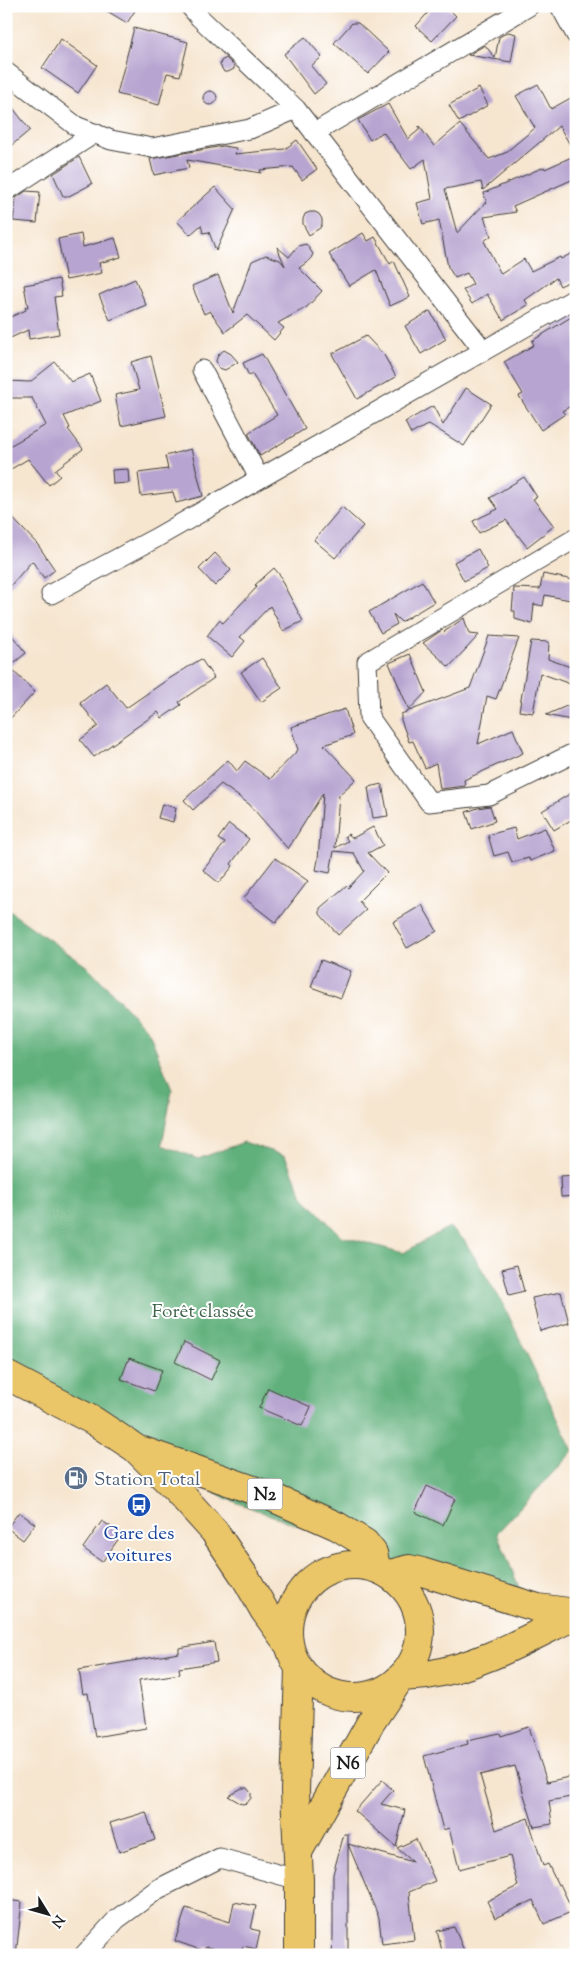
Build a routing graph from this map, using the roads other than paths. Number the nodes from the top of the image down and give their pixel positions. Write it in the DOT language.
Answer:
graph roads {
  1 [pos="190,6"];
  2 [pos="529,6"];
  3 [pos="560,6"];
  4 [pos="576,35"];
  5 [pos="6,72"];
  6 [pos="296,109"];
  7 [pos="95,133"];
  8 [pos="314,133"];
  9 [pos="6,191"];
  10 [pos="576,298"];
  11 [pos="482,350"];
  12 [pos="202,370"];
  13 [pos="259,478"];
  14 [pos="576,538"];
  15 [pos="51,594"];
  16 [pos="576,752"];
  17 [pos="6,1375"];
  18 [pos="135,1448"];
  19 [pos="383,1571"];
  20 [pos="576,1614"];
  21 [pos="294,1657"];
  22 [pos="402,1677"];
  23 [pos="298,1852"];
  24 [pos="299,1880"];
  25 [pos="84,1955"];
  26 [pos="300,1955"];
  1 -- 6 [label="street"];
  2 -- 8 [label="street"];
  3 -- 4 [label="street"];
  5 -- 7 [label="street"];
  6 -- 7 [label="street"];
  6 -- 8 [label="street"];
  7 -- 9 [label="street"];
  8 -- 11 [label="street"];
  10 -- 11 [label="street"];
  11 -- 13 [label="street"];
  12 -- 13 [label="street"];
  13 -- 15 [label="street"];
  14 -- 16 [label="street"];
  17 -- 18 [label="highway, N2"];
  18 -- 19 [label="highway, N2"];
  18 -- 21 [label="highway, N2"];
  19 -- 20 [label="highway"];
  19 -- 21 [label="highway"];
  19 -- 22 [label="highway"];
  20 -- 22 [label="highway"];
  21 -- 22 [label="highway"];
  21 -- 23 [label="highway"];
  22 -- 23 [label="highway, N6"];
  23 -- 24 [label="highway"];
  24 -- 25 [label="street"];
  24 -- 26 [label="highway"];
}
